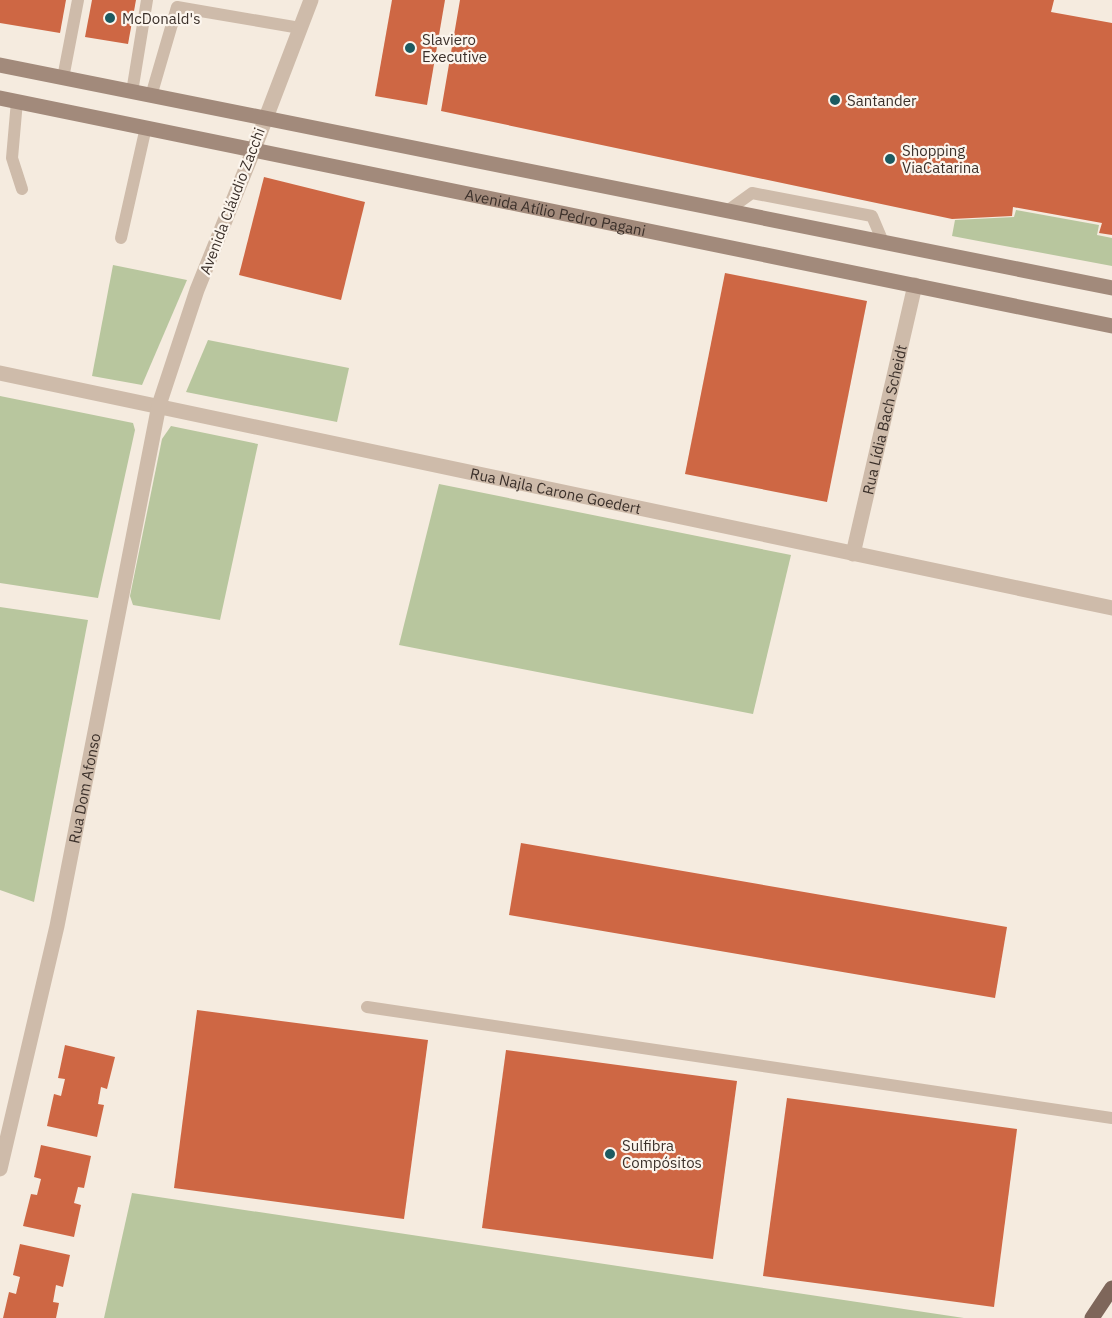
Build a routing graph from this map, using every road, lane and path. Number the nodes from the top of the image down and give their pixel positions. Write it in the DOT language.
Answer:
graph roads {
  1 [pos="78,0"];
  2 [pos="147,0"];
  3 [pos="311,0"];
  4 [pos="300,28"];
  5 [pos="0,64"];
  6 [pos="63,78"];
  7 [pos="132,92"];
  8 [pos="151,96"];
  9 [pos="0,98"];
  10 [pos="17,101"];
  11 [pos="265,119"];
  12 [pos="146,128"];
  13 [pos="254,149"];
  14 [pos="22,189"];
  15 [pos="727,211"];
  16 [pos="122,238"];
  17 [pos="883,242"];
  18 [pos="915,285"];
  19 [pos="1112,288"];
  20 [pos="1112,326"];
  21 [pos="0,374"];
  22 [pos="159,405"];
  23 [pos="853,554"];
  24 [pos="1112,608"];
  25 [pos="367,1007"];
  26 [pos="1112,1118"];
  27 [pos="0,1169"];
  28 [pos="1112,1288"];
  29 [pos="1092,1318"];
  1 -- 6 [label="lane"];
  2 -- 7 [label="lane"];
  3 -- 4 [label="street, Avenida Cláudio Zacchi"];
  4 -- 8 [label="lane"];
  4 -- 11 [label="street, Avenida Cláudio Zacchi"];
  5 -- 6 [label="main road"];
  6 -- 7 [label="main road"];
  7 -- 8 [label="main road"];
  8 -- 11 [label="main road"];
  9 -- 10 [label="main road, Avenida Atílio Pedro Pagani"];
  10 -- 12 [label="main road, Avenida Atílio Pedro Pagani"];
  10 -- 14 [label="lane"];
  11 -- 13 [label="street, Avenida Cláudio Zacchi"];
  11 -- 15 [label="main road"];
  12 -- 13 [label="main road, Avenida Atílio Pedro Pagani"];
  12 -- 16 [label="lane"];
  13 -- 18 [label="main road, Avenida Atílio Pedro Pagani"];
  13 -- 22 [label="street, Avenida Cláudio Zacchi"];
  15 -- 17 [label="main road"];
  15 -- 17 [label="lane"];
  17 -- 19 [label="main road"];
  18 -- 20 [label="main road, Avenida Atílio Pedro Pagani"];
  18 -- 23 [label="street, Rua Lídia Bach Scheidt"];
  21 -- 22 [label="street, Rua Najla Carone Goedert"];
  22 -- 23 [label="street, Rua Najla Carone Goedert"];
  22 -- 27 [label="street, Rua Dom Afonso"];
  23 -- 24 [label="street, Rua Najla Carone Goedert"];
  25 -- 26 [label="lane"];
  28 -- 29 [label="main road"];
}
